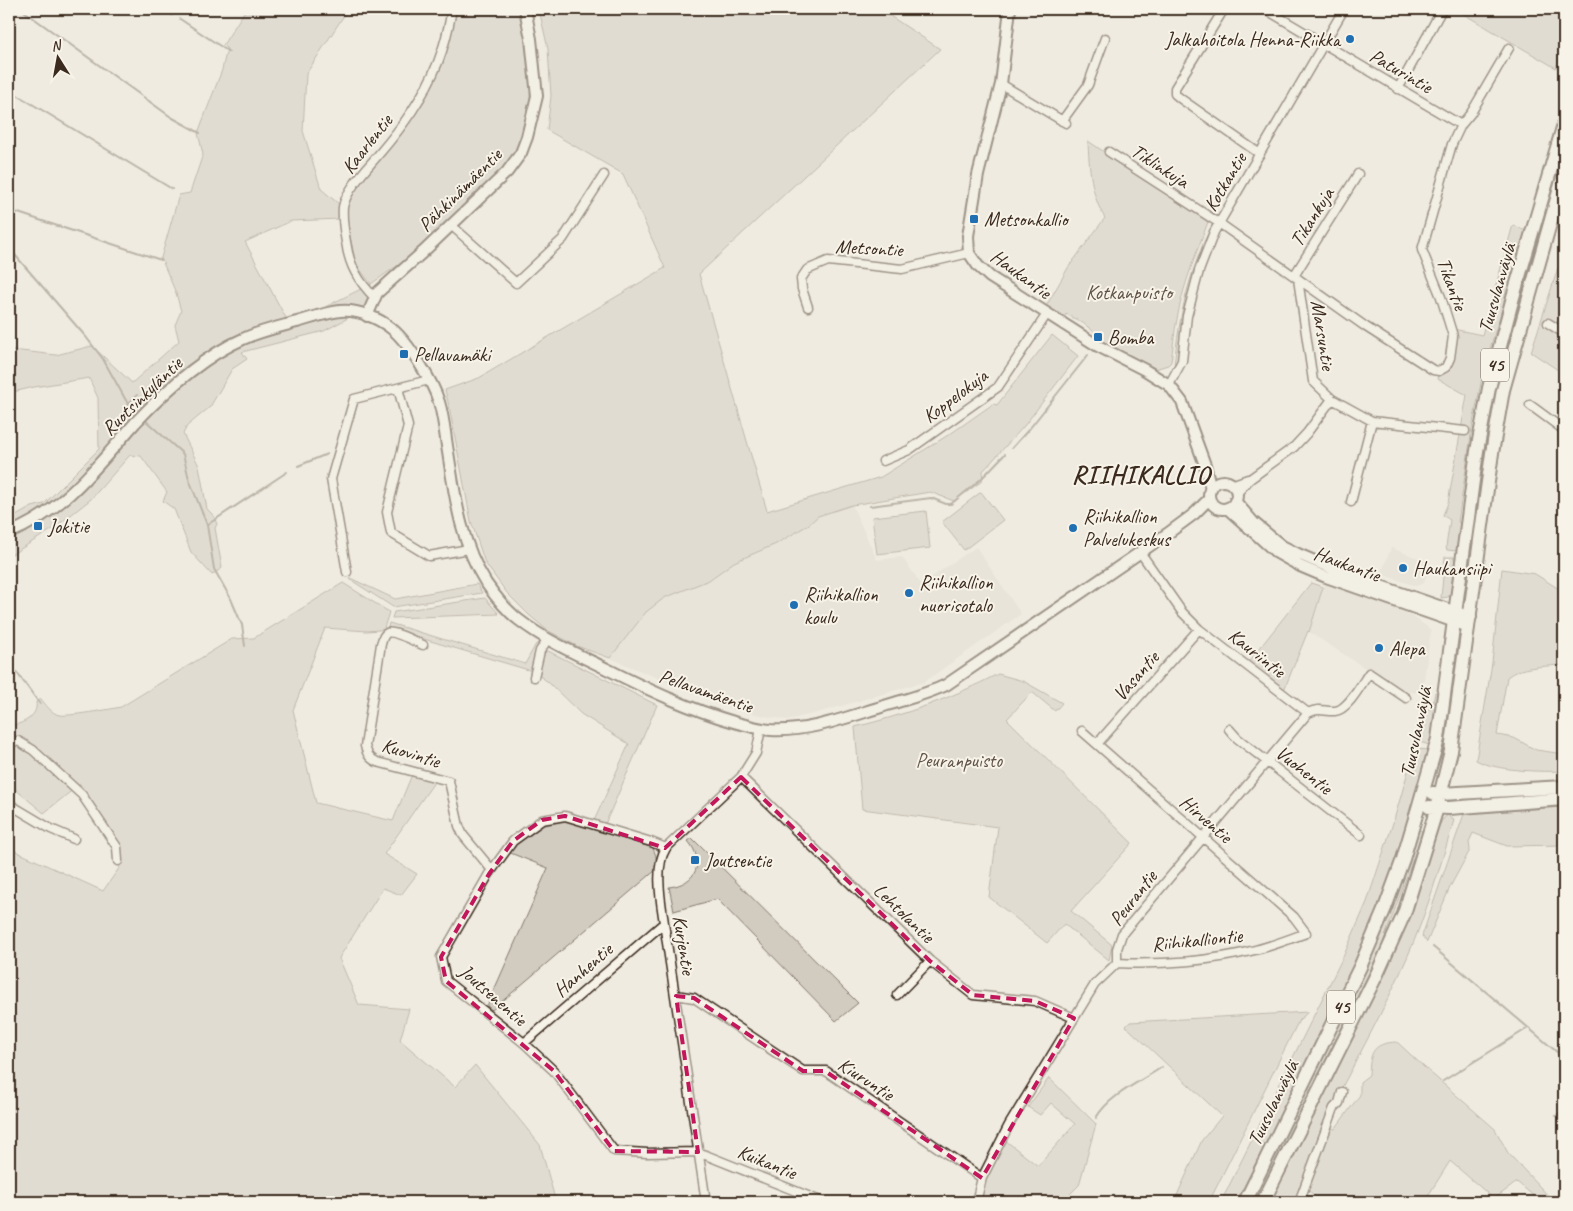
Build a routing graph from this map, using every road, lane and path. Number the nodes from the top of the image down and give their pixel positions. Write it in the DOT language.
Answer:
graph roads {
  1 [pos="452,9"];
  2 [pos="526,9"];
  3 [pos="1010,9"];
  4 [pos="1224,9"];
  5 [pos="1265,9"];
  6 [pos="1344,9"];
  7 [pos="1441,11"];
  8 [pos="1105,38"];
  9 [pos="1324,44"];
  10 [pos="1510,48"];
  11 [pos="1001,84"];
  12 [pos="1398,89"];
  13 [pos="1564,124"];
  14 [pos="1461,125"];
  15 [pos="1109,152"];
  16 [pos="1260,154"];
  17 [pos="1358,174"];
  18 [pos="1564,174"];
  19 [pos="604,175"];
  20 [pos="1219,223"];
  21 [pos="451,224"];
  22 [pos="970,253"];
  23 [pos="1296,278"];
  24 [pos="375,298"];
  25 [pos="808,307"];
  26 [pos="1048,314"];
  27 [pos="366,316"];
  28 [pos="1548,323"];
  29 [pos="1564,333"];
  30 [pos="429,380"];
  31 [pos="1169,385"];
  32 [pos="398,388"];
  33 [pos="1332,399"];
  34 [pos="1530,405"];
  35 [pos="1372,421"];
  36 [pos="1564,430"];
  37 [pos="1465,431"];
  38 [pos="883,461"];
  39 [pos="1205,465"];
  40 [pos="1230,494"];
  41 [pos="1212,498"];
  42 [pos="1350,502"];
  43 [pos="13,531"];
  44 [pos="9,538"];
  45 [pos="469,549"];
  46 [pos="1140,552"];
  47 [pos="347,572"];
  48 [pos="1564,582"];
  49 [pos="1564,596"];
  50 [pos="1455,617"];
  51 [pos="1470,622"];
  52 [pos="1199,629"];
  53 [pos="548,640"];
  54 [pos="423,645"];
  55 [pos="534,677"];
  56 [pos="1406,698"];
  57 [pos="1308,713"];
  58 [pos="761,729"];
  59 [pos="1229,729"];
  60 [pos="1082,731"];
  61 [pos="9,742"];
  62 [pos="1098,744"];
  63 [pos="1268,762"];
  64 [pos="741,777"];
  65 [pos="1564,787"];
  66 [pos="1423,792"];
  67 [pos="1441,794"];
  68 [pos="1564,799"];
  69 [pos="9,804"];
  70 [pos="1419,805"];
  71 [pos="1437,808"];
  72 [pos="1361,835"];
  73 [pos="1204,838"];
  74 [pos="74,839"];
  75 [pos="666,848"];
  76 [pos="118,862"];
  77 [pos="492,870"];
  78 [pos="664,923"];
  79 [pos="1306,934"];
  80 [pos="930,961"];
  81 [pos="1118,963"];
  82 [pos="676,995"];
  83 [pos="897,995"];
  84 [pos="1074,1018"];
  85 [pos="524,1043"];
  86 [pos="1342,1092"];
  87 [pos="698,1152"];
  88 [pos="982,1178"];
  89 [pos="706,1202"];
  90 [pos="823,1202"];
  91 [pos="976,1202"];
  92 [pos="1245,1202"];
  93 [pos="1263,1202"];
  94 [pos="1299,1202"];
  1 -- 24 [label="street, Kaarlentie"];
  2 -- 21 [label="street, Pähkinämäentie"];
  3 -- 11 [label="street, Haukantie"];
  4 -- 16 [label="street"];
  5 -- 9 [label="street, Paturintie"];
  6 -- 9 [label="street, Kotkantie"];
  7 -- 12 [label="street"];
  8 -- 11 [label="street"];
  9 -- 12 [label="street, Paturintie"];
  9 -- 16 [label="street, Kotkantie"];
  10 -- 14 [label="street, Tikantie"];
  11 -- 22 [label="street, Haukantie"];
  12 -- 14 [label="street, Paturintie"];
  13 -- 50 [label="main road, Tuusulanväylä / 45"];
  14 -- 23 [label="street, Tikantie"];
  15 -- 20 [label="street, Tiklinkuja"];
  16 -- 20 [label="street, Kotkantie"];
  17 -- 23 [label="street, Tikankuja"];
  18 -- 51 [label="main road, Tuusulanväylä / 45"];
  19 -- 21 [label="street"];
  20 -- 23 [label="street, Tikantie"];
  20 -- 31 [label="street, Kotkantie"];
  21 -- 24 [label="street, Pähkinämäentie"];
  22 -- 25 [label="street, Metsontie"];
  22 -- 26 [label="street, Haukantie"];
  23 -- 33 [label="street, Marsuntie"];
  24 -- 27 [label="street, Pähkinämäentie"];
  26 -- 31 [label="street, Haukantie"];
  26 -- 38 [label="street, Koppelokuja"];
  27 -- 30 [label="street, Pellavamäentie"];
  27 -- 43 [label="street, Ruotsinkyläntie"];
  28 -- 29 [label="street"];
  30 -- 32 [label="street"];
  30 -- 45 [label="street, Pellavamäentie"];
  31 -- 39 [label="street, Haukantie"];
  32 -- 45 [label="street"];
  32 -- 47 [label="street"];
  33 -- 35 [label="street, Marsuntie"];
  33 -- 40 [label="street"];
  34 -- 36 [label="street"];
  35 -- 37 [label="street, Marsuntie"];
  35 -- 42 [label="street"];
  39 -- 40 [label="street, Haukantie"];
  39 -- 41 [label="street, Haukantie"];
  40 -- 41 [label="street"];
  40 -- 41 [label="street, Pellavamäentie"];
  40 -- 50 [label="street, Haukantie"];
  41 -- 46 [label="street, Pellavamäentie"];
  43 -- 44 [label="street, Ruotsinkyläntie"];
  45 -- 53 [label="street, Pellavamäentie"];
  46 -- 52 [label="street, Kauriintie"];
  46 -- 58 [label="street, Pellavamäentie"];
  48 -- 49 [label="street"];
  50 -- 51 [label="street, Haukantie"];
  50 -- 66 [label="main road, Tuusulanväylä / 45"];
  51 -- 67 [label="main road, Tuusulanväylä / 45"];
  52 -- 57 [label="street, Kauriintie"];
  52 -- 62 [label="street, Vasantie"];
  53 -- 55 [label="street"];
  53 -- 58 [label="street, Pellavamäentie"];
  54 -- 77 [label="street, Kuovintie"];
  56 -- 57 [label="street"];
  57 -- 63 [label="street, Peurantie"];
  58 -- 64 [label="street"];
  59 -- 63 [label="street, Vuohentie"];
  60 -- 62 [label="street, Hirventie"];
  61 -- 76 [label="street"];
  62 -- 73 [label="street, Hirventie"];
  63 -- 72 [label="street, Vuohentie"];
  63 -- 73 [label="street, Peurantie"];
  64 -- 75 [label="street"];
  64 -- 80 [label="street, Lehtolantie"];
  65 -- 67 [label="main road"];
  66 -- 67 [label="main road"];
  66 -- 70 [label="main road, Tuusulanväylä / 45"];
  67 -- 71 [label="main road, Tuusulanväylä / 45"];
  68 -- 71 [label="main road"];
  69 -- 74 [label="street"];
  70 -- 71 [label="main road"];
  70 -- 92 [label="main road, Tuusulanväylä / 45"];
  71 -- 93 [label="main road, Tuusulanväylä / 45"];
  73 -- 79 [label="street, Hirventie"];
  73 -- 81 [label="street, Peurantie"];
  75 -- 77 [label="street, Joutsenentie"];
  75 -- 78 [label="street, Kurjentie"];
  77 -- 85 [label="street, Joutsenentie"];
  78 -- 82 [label="street, Kurjentie"];
  78 -- 85 [label="street, Hanhentie"];
  79 -- 81 [label="street, Riihikalliontie"];
  80 -- 83 [label="street"];
  80 -- 84 [label="street, Lehtolantie"];
  81 -- 84 [label="street"];
  82 -- 87 [label="street, Kurjentie"];
  82 -- 88 [label="street, Kiuruntie"];
  84 -- 88 [label="street"];
  85 -- 87 [label="street, Joutsenentie"];
  86 -- 94 [label="street"];
  87 -- 89 [label="street, Kurjentie"];
  87 -- 90 [label="street, Kuikantie"];
  88 -- 91 [label="street"];
}
